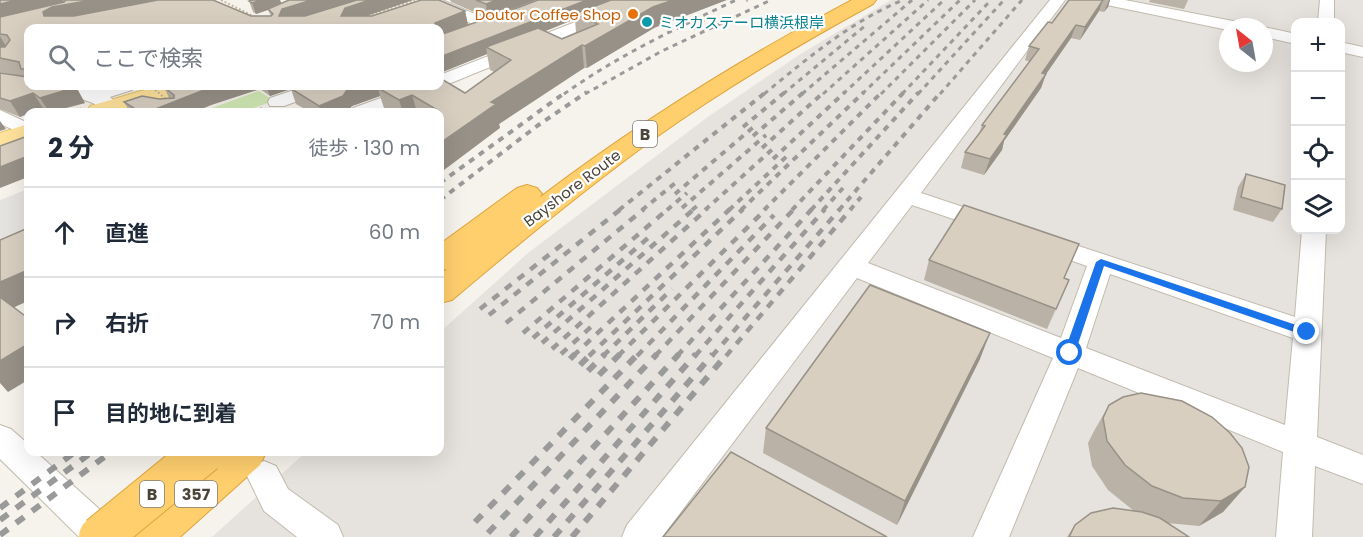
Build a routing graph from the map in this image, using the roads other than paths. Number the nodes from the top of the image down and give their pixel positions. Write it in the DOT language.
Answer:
graph roads {
  1 [pos="842,0"];
  2 [pos="863,0"];
  3 [pos="1058,0"];
  4 [pos="1102,0"];
  5 [pos="1327,0"];
  6 [pos="425,3"];
  7 [pos="619,10"];
  8 [pos="506,18"];
  9 [pos="1326,18"];
  10 [pos="1219,23"];
  11 [pos="487,26"];
  12 [pos="469,32"];
  13 [pos="1273,34"];
  14 [pos="1291,38"];
  15 [pos="533,44"];
  16 [pos="1345,49"];
  17 [pos="1363,52"];
  18 [pos="0,78"];
  19 [pos="444,79"];
  20 [pos="24,85"];
  21 [pos="43,90"];
  22 [pos="311,90"];
  23 [pos="382,90"];
  24 [pos="418,90"];
  25 [pos="154,95"];
  26 [pos="397,98"];
  27 [pos="277,102"];
  28 [pos="100,106"];
  29 [pos="371,108"];
  30 [pos="0,116"];
  31 [pos="24,129"];
  32 [pos="24,133"];
  33 [pos="0,142"];
  34 [pos="906,195"];
  35 [pos="1314,234"];
  36 [pos="444,257"];
  37 [pos="444,262"];
  38 [pos="1101,262"];
  39 [pos="851,266"];
  40 [pos="444,282"];
  41 [pos="444,289"];
  42 [pos="1307,332"];
  43 [pos="1070,353"];
  44 [pos="0,438"];
  45 [pos="1300,444"];
  46 [pos="710,447"];
  47 [pos="199,456"];
  48 [pos="207,456"];
  49 [pos="255,460"];
  50 [pos="741,464"];
  51 [pos="1363,470"];
  52 [pos="104,537"];
  53 [pos="147,537"];
  54 [pos="159,537"];
  55 [pos="325,537"];
  56 [pos="640,537"];
  57 [pos="991,537"];
  58 [pos="1294,537"];
  1 -- 36 [label="highway, Bayshore Route / B"];
  1 -- 37 [label="highway"];
  2 -- 40 [label="highway"];
  2 -- 41 [label="highway, Bayshore Route / B"];
  3 -- 34 [label="street"];
  4 -- 10 [label="street"];
  5 -- 9 [label="street"];
  6 -- 11 [label="street"];
  7 -- 15 [label="street"];
  8 -- 11 [label="street"];
  11 -- 12 [label="street"];
  11 -- 15 [label="street"];
  13 -- 14 [label="street"];
  15 -- 19 [label="street"];
  16 -- 17 [label="street"];
  18 -- 20 [label="street"];
  21 -- 28 [label="street"];
  22 -- 27 [label="street"];
  23 -- 26 [label="street"];
  24 -- 26 [label="street"];
  25 -- 28 [label="main road"];
  26 -- 29 [label="street"];
  30 -- 31 [label="street"];
  32 -- 33 [label="main road"];
  34 -- 38 [label="street"];
  34 -- 39 [label="street"];
  35 -- 42 [label="street"];
  38 -- 42 [label="street"];
  38 -- 43 [label="street"];
  39 -- 43 [label="street"];
  39 -- 46 [label="street"];
  42 -- 45 [label="street"];
  43 -- 45 [label="street"];
  43 -- 57 [label="street"];
  44 -- 52 [label="street"];
  45 -- 51 [label="street"];
  45 -- 58 [label="street"];
  46 -- 50 [label="street"];
  46 -- 56 [label="street"];
  47 -- 52 [label="highway, B, bridge"];
  48 -- 52 [label="highway, 357"];
  49 -- 53 [label="highway, 357"];
  49 -- 54 [label="highway, B"];
  49 -- 55 [label="street"];
}
